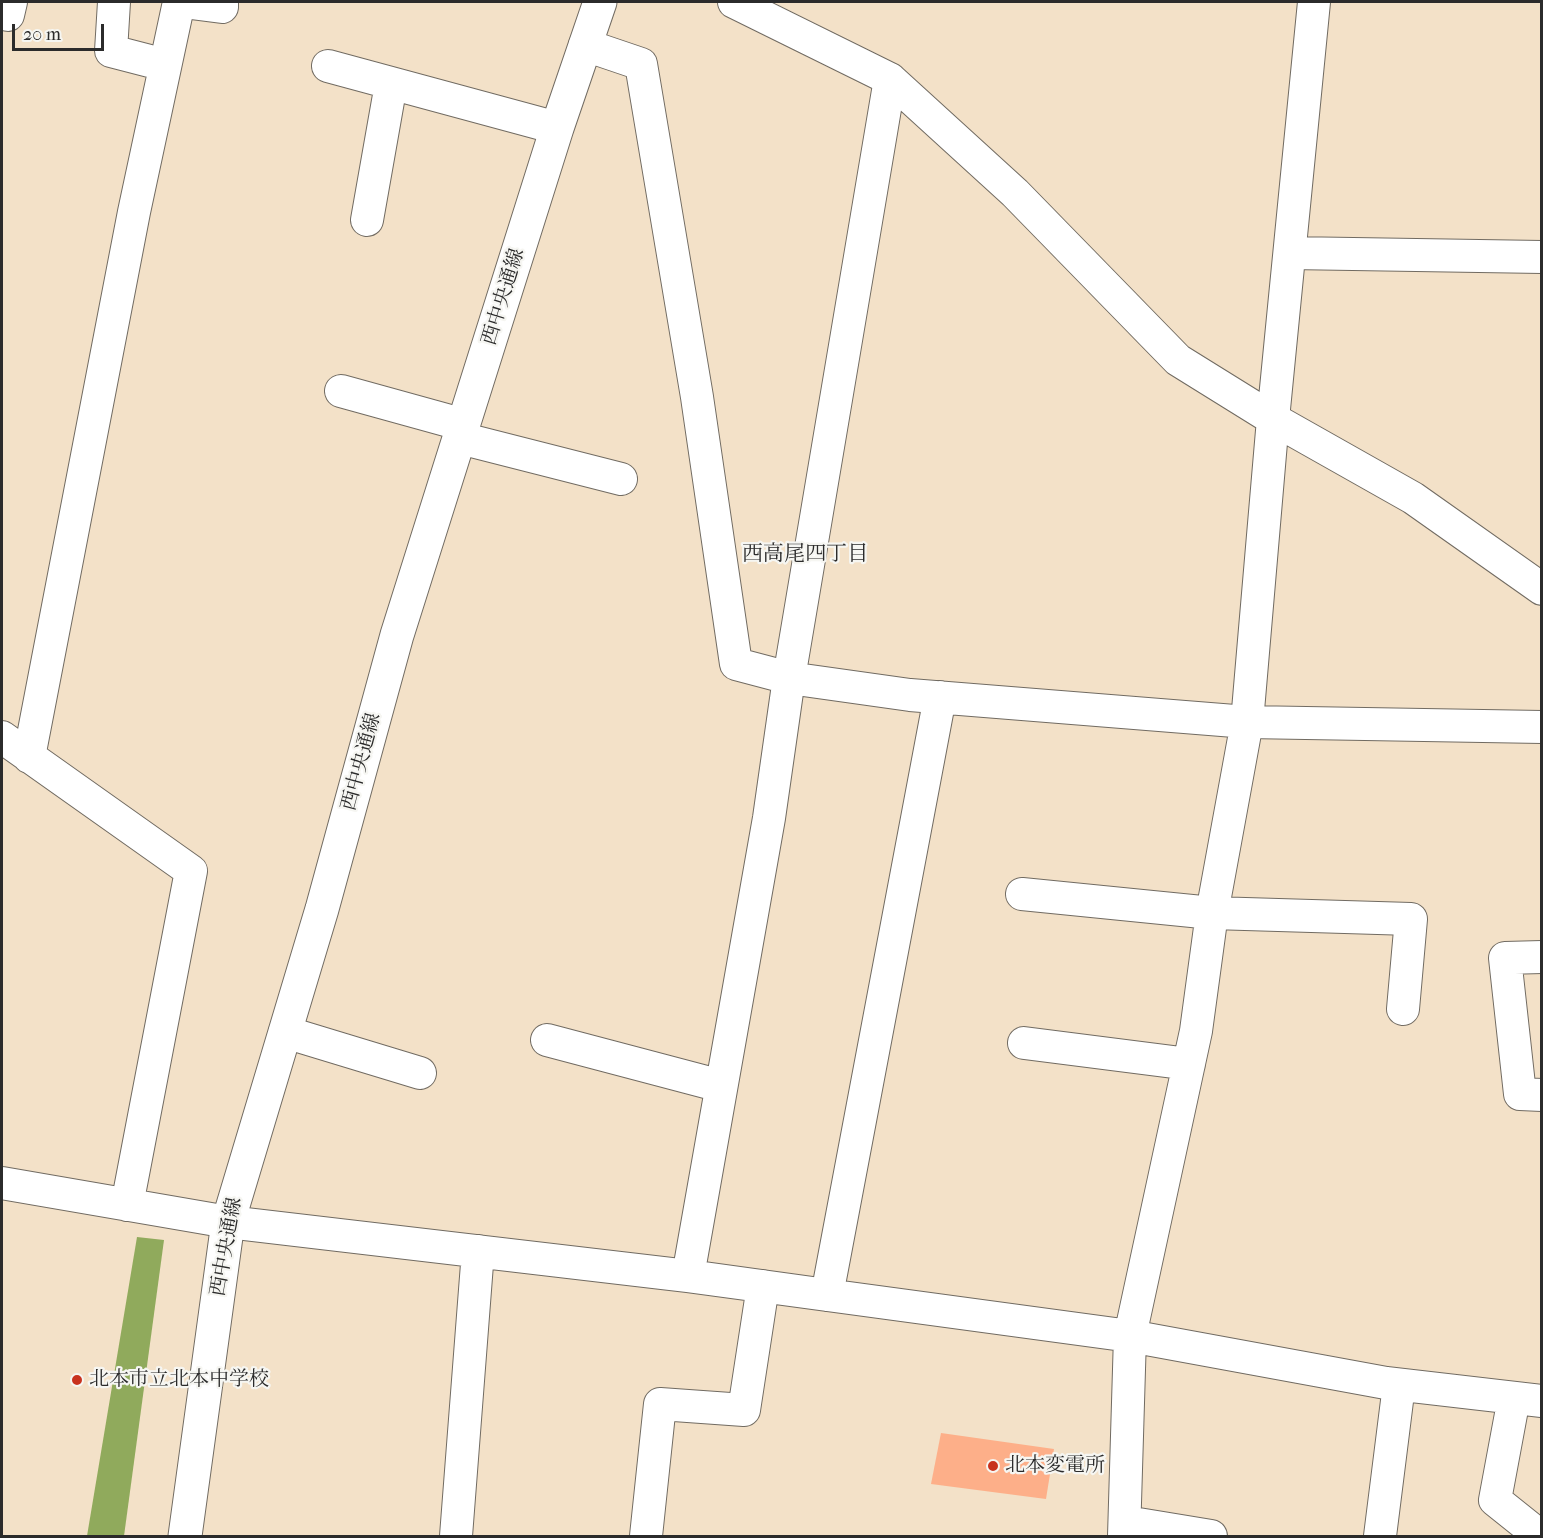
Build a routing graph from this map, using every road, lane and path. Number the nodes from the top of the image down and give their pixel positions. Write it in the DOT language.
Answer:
graph roads {
  1 [pos="114,2"];
  2 [pos="179,2"];
  3 [pos="183,2"];
  4 [pos="222,2"];
  5 [pos="600,2"];
  6 [pos="734,2"];
  7 [pos="1314,2"];
  8 [pos="585,45"];
  9 [pos="165,65"];
  10 [pos="328,66"];
  11 [pos="890,79"];
  12 [pos="391,84"];
  13 [pos="557,128"];
  14 [pos="368,220"];
  15 [pos="1290,253"];
  16 [pos="1542,257"];
  17 [pos="341,391"];
  18 [pos="1273,419"];
  19 [pos="462,431"];
  20 [pos="621,479"];
  21 [pos="1542,589"];
  22 [pos="789,678"];
  23 [pos="940,697"];
  24 [pos="1247,722"];
  25 [pos="1542,728"];
  26 [pos="2,737"];
  27 [pos="29,757"];
  28 [pos="1022,894"];
  29 [pos="1212,913"];
  30 [pos="1542,957"];
  31 [pos="1403,1009"];
  32 [pos="285,1032"];
  33 [pos="548,1040"];
  34 [pos="1024,1043"];
  35 [pos="1189,1064"];
  36 [pos="420,1073"];
  37 [pos="721,1086"];
  38 [pos="1542,1095"];
  39 [pos="2,1183"];
  40 [pos="127,1205"];
  41 [pos="228,1222"];
  42 [pos="478,1251"];
  43 [pos="688,1276"];
  44 [pos="763,1286"];
  45 [pos="827,1295"];
  46 [pos="1130,1336"];
  47 [pos="1399,1385"];
  48 [pos="1528,1400"];
  49 [pos="1125,1529"];
  50 [pos="185,1536"];
  51 [pos="456,1536"];
  52 [pos="646,1536"];
  53 [pos="1211,1536"];
  54 [pos="1380,1536"];
  55 [pos="1538,1536"];
  1 -- 9 [label="street"];
  2 -- 9 [label="street"];
  3 -- 4 [label="street"];
  5 -- 8 [label="street, 西中央通線"];
  6 -- 11 [label="street"];
  7 -- 15 [label="street"];
  8 -- 13 [label="street, 西中央通線"];
  8 -- 22 [label="street"];
  9 -- 27 [label="street"];
  10 -- 12 [label="street"];
  11 -- 18 [label="street"];
  11 -- 22 [label="street"];
  12 -- 13 [label="street"];
  12 -- 14 [label="street"];
  13 -- 19 [label="street, 西中央通線"];
  15 -- 16 [label="street"];
  15 -- 18 [label="street"];
  17 -- 19 [label="street"];
  18 -- 21 [label="street"];
  18 -- 24 [label="street"];
  19 -- 20 [label="street"];
  19 -- 32 [label="street, 西中央通線"];
  22 -- 23 [label="street"];
  22 -- 37 [label="street"];
  23 -- 24 [label="street"];
  23 -- 45 [label="street"];
  24 -- 25 [label="street"];
  24 -- 29 [label="street"];
  26 -- 27 [label="street"];
  27 -- 40 [label="street"];
  28 -- 29 [label="street"];
  29 -- 31 [label="street"];
  29 -- 35 [label="street"];
  30 -- 38 [label="street"];
  32 -- 36 [label="street"];
  32 -- 41 [label="street, 西中央通線"];
  33 -- 37 [label="street"];
  34 -- 35 [label="street"];
  35 -- 46 [label="street"];
  37 -- 43 [label="street"];
  39 -- 40 [label="street"];
  40 -- 41 [label="street"];
  41 -- 42 [label="street"];
  41 -- 50 [label="street, 西中央通線"];
  42 -- 43 [label="street"];
  42 -- 51 [label="street"];
  43 -- 44 [label="street"];
  44 -- 45 [label="street"];
  44 -- 52 [label="street"];
  45 -- 46 [label="street"];
  46 -- 47 [label="street"];
  46 -- 49 [label="street"];
  47 -- 48 [label="street"];
  47 -- 54 [label="street"];
  48 -- 55 [label="street"];
  49 -- 53 [label="street"];
}
